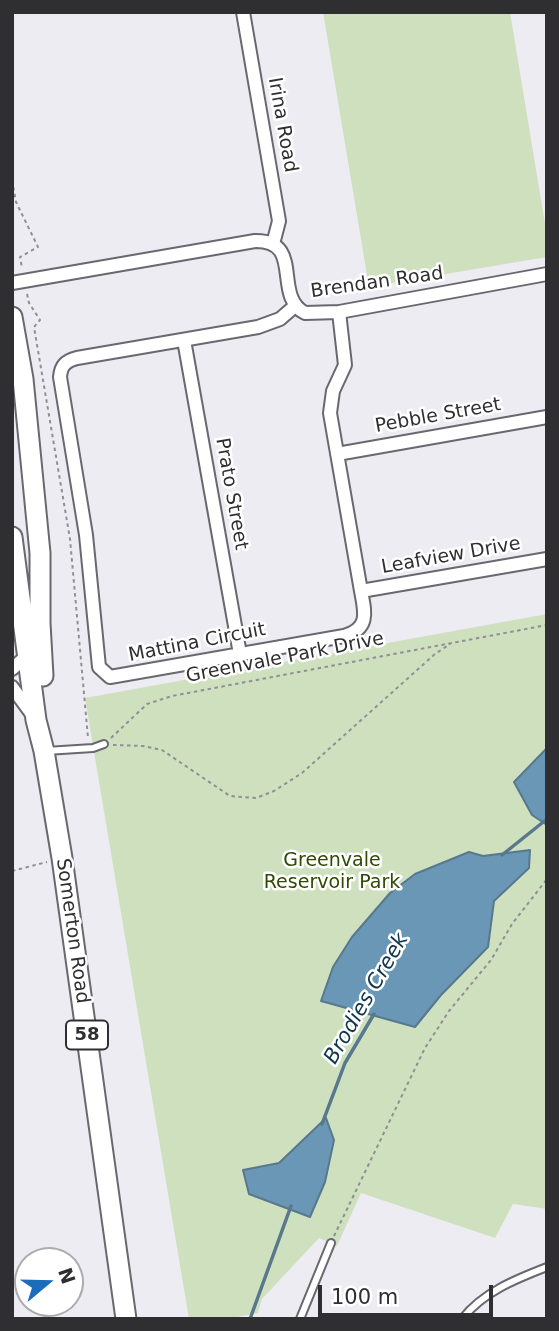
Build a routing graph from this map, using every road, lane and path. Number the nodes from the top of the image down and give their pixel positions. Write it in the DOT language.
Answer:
graph roads {
  1 [pos="243,12"];
  2 [pos="12,180"];
  3 [pos="273,244"];
  4 [pos="547,274"];
  5 [pos="19,282"];
  6 [pos="295,306"];
  7 [pos="339,312"];
  8 [pos="12,317"];
  9 [pos="184,340"];
  10 [pos="547,416"];
  11 [pos="337,454"];
  12 [pos="12,537"];
  13 [pos="547,559"];
  14 [pos="361,591"];
  15 [pos="40,623"];
  16 [pos="547,625"];
  17 [pos="454,642"];
  18 [pos="240,654"];
  19 [pos="29,656"];
  20 [pos="12,668"];
  21 [pos="12,687"];
  22 [pos="36,720"];
  23 [pos="104,744"];
  24 [pos="89,749"];
  25 [pos="44,751"];
  26 [pos="62,858"];
  27 [pos="12,871"];
  28 [pos="547,879"];
  29 [pos="331,1243"];
  30 [pos="547,1267"];
  31 [pos="126,1319"];
  32 [pos="300,1319"];
  33 [pos="462,1319"];
  1 -- 3 [label="street, Irina Road"];
  2 -- 5 [label="path"];
  3 -- 5 [label="street"];
  3 -- 6 [label="street, Brendan Road"];
  4 -- 7 [label="street, Brendan Road"];
  5 -- 24 [label="path"];
  6 -- 7 [label="street, Brendan Road"];
  6 -- 9 [label="street, Mattina Circuit"];
  7 -- 11 [label="street, Mattina Circuit"];
  8 -- 15 [label="main road, Somerton Road"];
  9 -- 18 [label="street, Prato Street"];
  9 -- 18 [label="street, Mattina Circuit"];
  10 -- 11 [label="street, Pebble Street"];
  11 -- 14 [label="street, Mattina Circuit"];
  12 -- 19 [label="main road, Somerton Road / 58"];
  13 -- 14 [label="street, Leafview Drive"];
  14 -- 18 [label="street, Mattina Circuit"];
  15 -- 19 [label="street, Somerton Road"];
  15 -- 25 [label="main road, Somerton Road"];
  16 -- 17 [label="path, Greenvale Park Drive"];
  17 -- 23 [label="path, Greenvale Park Drive"];
  17 -- 23 [label="path"];
  19 -- 20 [label="street"];
  19 -- 22 [label="main road, Somerton Road / 58"];
  21 -- 22 [label="street, Somerton Road"];
  22 -- 25 [label="main road, Somerton Road / 58"];
  23 -- 24 [label="lane"];
  24 -- 25 [label="lane"];
  25 -- 26 [label="main road, Somerton Road / 58"];
  26 -- 27 [label="path"];
  26 -- 31 [label="main road, Somerton Road / 58"];
  28 -- 29 [label="path"];
  29 -- 32 [label="lane"];
  30 -- 33 [label="lane"];
}
